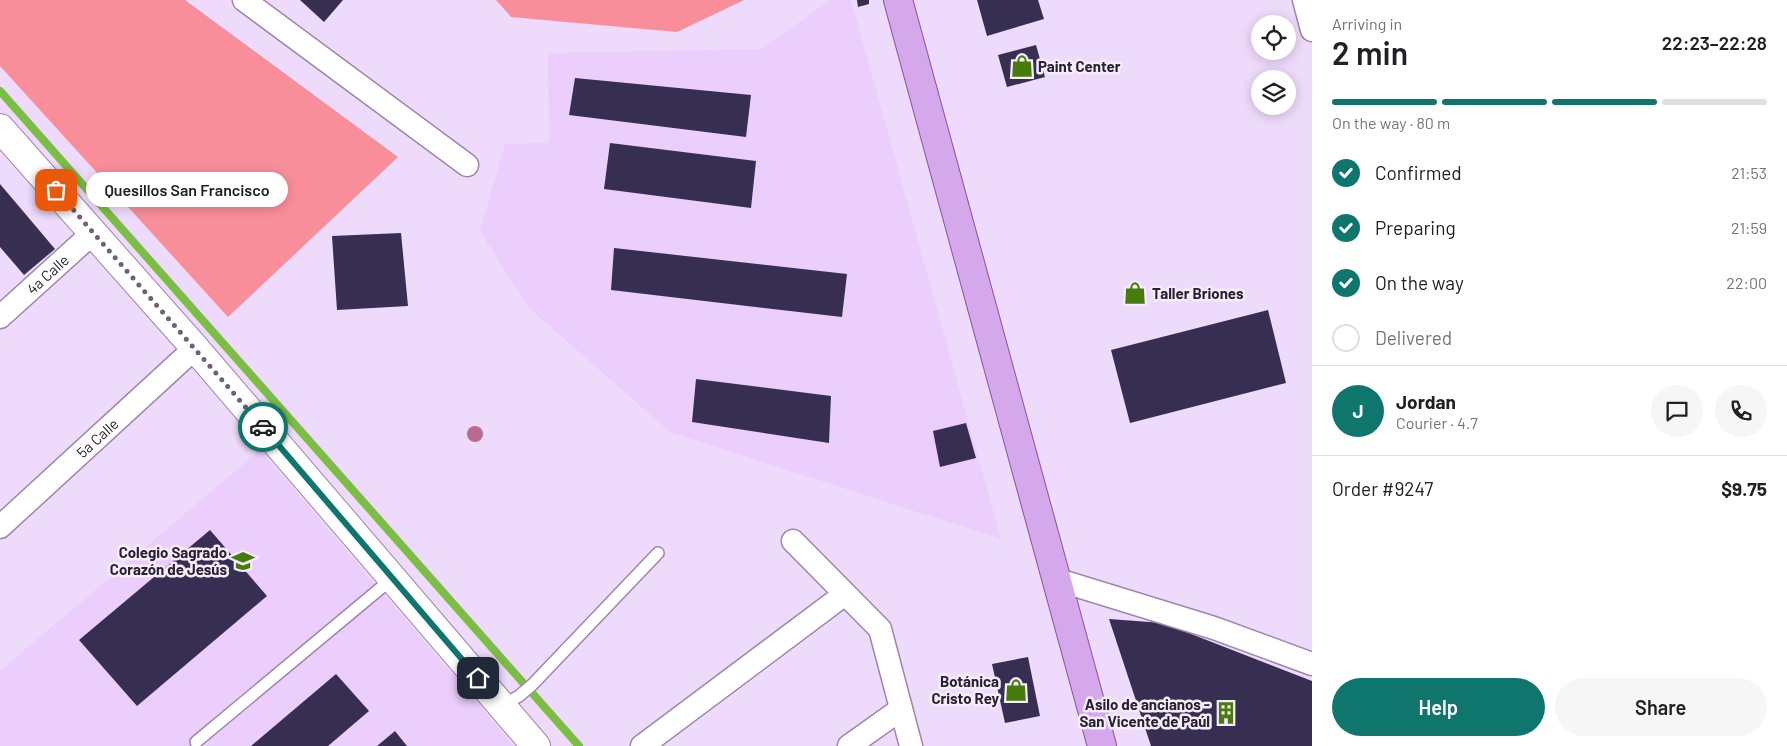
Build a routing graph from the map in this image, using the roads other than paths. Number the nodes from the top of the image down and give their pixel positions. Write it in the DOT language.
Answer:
graph roads {
  1 [pos="244,0"];
  2 [pos="898,0"];
  3 [pos="1304,0"];
  4 [pos="1312,30"];
  5 [pos="2,133"];
  6 [pos="467,165"];
  7 [pos="94,232"];
  8 [pos="0,316"];
  9 [pos="196,348"];
  10 [pos="0,527"];
  11 [pos="793,541"];
  12 [pos="658,553"];
  13 [pos="393,579"];
  14 [pos="1055,579"];
  15 [pos="845,594"];
  16 [pos="1312,664"];
  17 [pos="502,706"];
  18 [pos="901,709"];
  19 [pos="196,742"];
  20 [pos="536,746"];
  21 [pos="642,746"];
  22 [pos="849,746"];
  23 [pos="911,746"];
  24 [pos="1102,746"];
  1 -- 6 [label="street"];
  2 -- 14 [label="main road"];
  3 -- 4 [label="street"];
  5 -- 7 [label="main road"];
  7 -- 8 [label="street, 4a Calle"];
  7 -- 9 [label="main road"];
  9 -- 10 [label="street, 5a Calle"];
  9 -- 13 [label="main road"];
  11 -- 15 [label="street"];
  12 -- 17 [label="lane"];
  13 -- 17 [label="main road"];
  13 -- 19 [label="lane"];
  14 -- 16 [label="street"];
  14 -- 24 [label="main road"];
  15 -- 18 [label="street"];
  15 -- 21 [label="street"];
  17 -- 20 [label="main road"];
  18 -- 22 [label="street"];
  18 -- 23 [label="street"];
}
